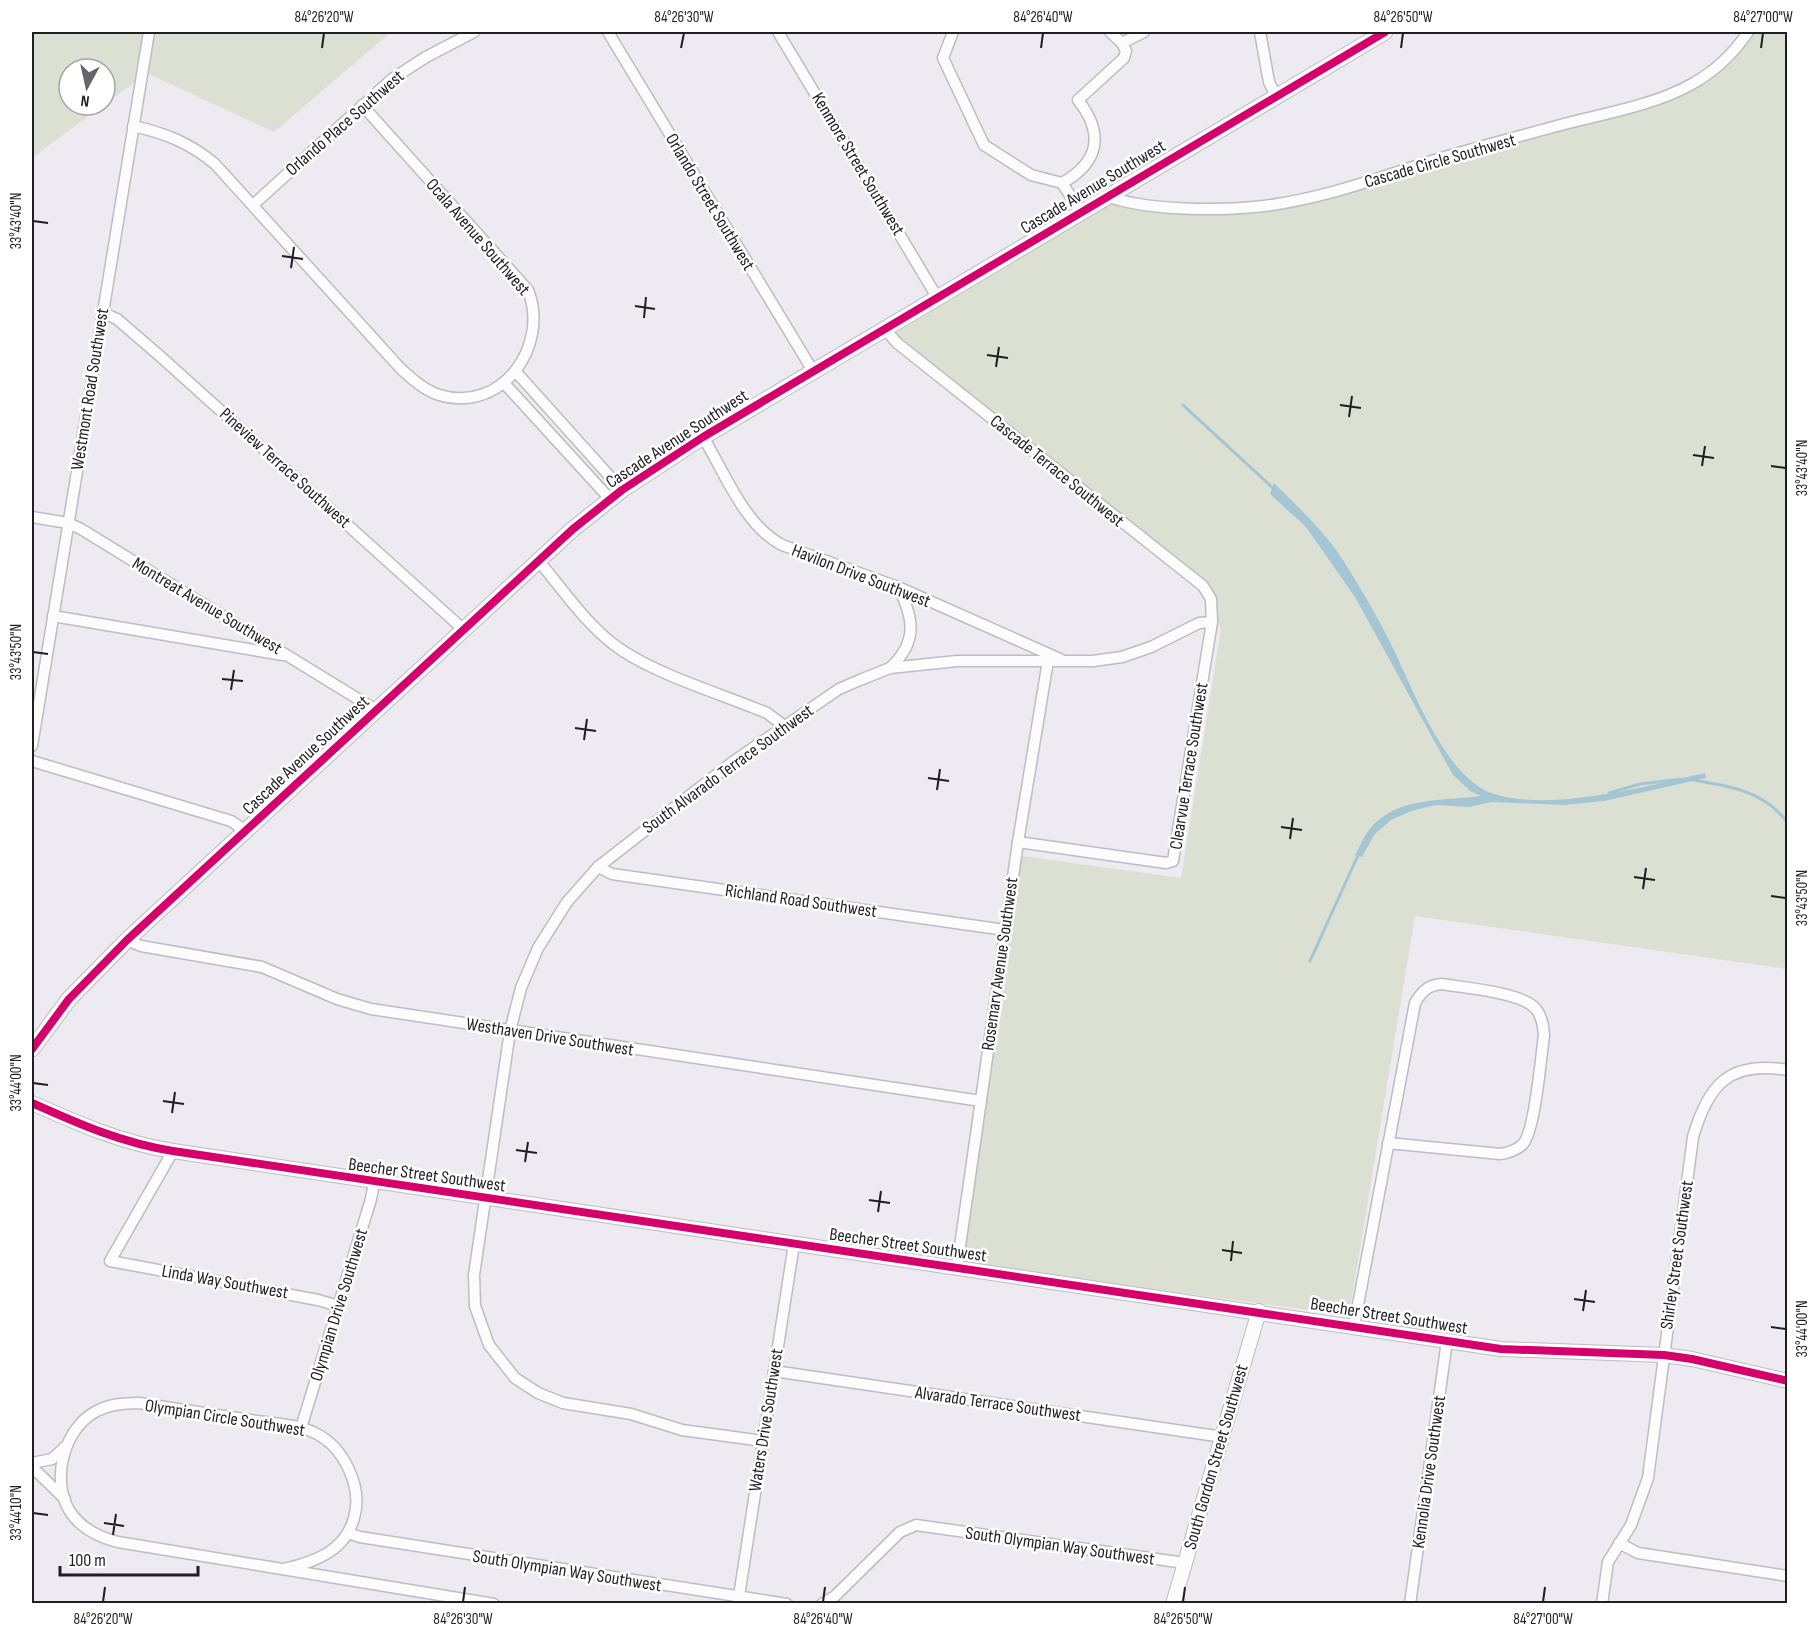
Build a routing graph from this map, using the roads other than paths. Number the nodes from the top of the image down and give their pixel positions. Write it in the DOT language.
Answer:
graph roads {
  1 [pos="149,32"];
  2 [pos="474,32"];
  3 [pos="608,32"];
  4 [pos="778,32"];
  5 [pos="953,32"];
  6 [pos="1110,32"];
  7 [pos="1144,32"];
  8 [pos="1260,32"];
  9 [pos="1385,32"];
  10 [pos="1748,32"];
  11 [pos="1122,43"];
  12 [pos="1276,96"];
  13 [pos="362,105"];
  14 [pos="133,126"];
  15 [pos="1062,183"];
  16 [pos="1107,196"];
  17 [pos="253,206"];
  18 [pos="1081,212"];
  19 [pos="937,297"];
  20 [pos="103,313"];
  21 [pos="884,328"];
  22 [pos="813,371"];
  23 [pos="516,372"];
  24 [pos="504,383"];
  25 [pos="703,436"];
  26 [pos="616,495"];
  27 [pos="32,517"];
  28 [pos="68,523"];
  29 [pos="538,560"];
  30 [pos="898,587"];
  31 [pos="53,616"];
  32 [pos="1212,622"];
  33 [pos="463,629"];
  34 [pos="289,656"];
  35 [pos="1048,661"];
  36 [pos="1066,661"];
  37 [pos="890,669"];
  38 [pos="35,701"];
  39 [pos="376,710"];
  40 [pos="783,726"];
  41 [pos="32,746"];
  42 [pos="32,761"];
  43 [pos="246,831"];
  44 [pos="1018,842"];
  45 [pos="598,867"];
  46 [pos="1005,930"];
  47 [pos="127,940"];
  48 [pos="510,1031"];
  49 [pos="32,1049"];
  50 [pos="1788,1070"];
  51 [pos="981,1101"];
  52 [pos="32,1103"];
  53 [pos="1388,1143"];
  54 [pos="173,1151"];
  55 [pos="374,1183"];
  56 [pos="485,1199"];
  57 [pos="794,1244"];
  58 [pos="957,1267"];
  59 [pos="339,1306"];
  60 [pos="1259,1311"];
  61 [pos="1354,1326"];
  62 [pos="1447,1341"];
  63 [pos="1664,1355"];
  64 [pos="774,1371"];
  65 [pos="1788,1381"];
  66 [pos="302,1428"];
  67 [pos="1222,1437"];
  68 [pos="763,1441"];
  69 [pos="66,1446"];
  70 [pos="32,1465"];
  71 [pos="64,1499"];
  72 [pos="348,1533"];
  73 [pos="1619,1543"];
  74 [pos="1185,1563"];
  75 [pos="284,1569"];
  76 [pos="1788,1576"];
  77 [pos="739,1596"];
  78 [pos="494,1604"];
  79 [pos="787,1604"];
  80 [pos="822,1604"];
  81 [pos="1173,1604"];
  82 [pos="1410,1604"];
  83 [pos="1602,1604"];
  1 -- 14 [label="street, Westmont Road Southwest"];
  2 -- 13 [label="street, Orlando Place Southwest"];
  3 -- 22 [label="street, Orlando Street Southwest"];
  4 -- 19 [label="street, Kenmore Street Southwest"];
  5 -- 15 [label="street"];
  6 -- 11 [label="street"];
  7 -- 11 [label="street"];
  8 -- 12 [label="street"];
  9 -- 12 [label="main road, Cascade Avenue Southwest"];
  10 -- 16 [label="street, Cascade Circle Southwest"];
  11 -- 15 [label="street"];
  12 -- 16 [label="main road, Cascade Avenue Southwest"];
  13 -- 17 [label="street, Orlando Place Southwest"];
  13 -- 23 [label="street, Ocala Avenue Southwest"];
  14 -- 17 [label="street, Ocala Avenue Southwest"];
  14 -- 20 [label="street, Westmont Road Southwest"];
  15 -- 18 [label="street"];
  16 -- 18 [label="main road, Cascade Avenue Southwest"];
  17 -- 24 [label="street, Ocala Avenue Southwest"];
  18 -- 19 [label="main road, Cascade Avenue Southwest"];
  19 -- 21 [label="main road, Cascade Avenue Southwest"];
  20 -- 28 [label="street, Westmont Road Southwest"];
  20 -- 33 [label="street, Pineview Terrace Southwest"];
  21 -- 22 [label="main road, Cascade Avenue Southwest"];
  21 -- 32 [label="street, Cascade Terrace Southwest"];
  22 -- 25 [label="main road, Cascade Avenue Southwest"];
  23 -- 24 [label="street, Ocala Avenue Southwest"];
  23 -- 26 [label="street"];
  24 -- 26 [label="street"];
  25 -- 26 [label="main road, Cascade Avenue Southwest"];
  25 -- 30 [label="street, Havilon Drive Southwest"];
  26 -- 29 [label="main road, Cascade Avenue Southwest"];
  27 -- 28 [label="street, Montreat Avenue Southwest"];
  28 -- 31 [label="street, Westmont Road Southwest"];
  28 -- 34 [label="street, Montreat Avenue Southwest"];
  29 -- 33 [label="main road, Cascade Avenue Southwest"];
  29 -- 40 [label="street"];
  30 -- 36 [label="street, Havilon Drive Southwest"];
  30 -- 37 [label="street"];
  31 -- 34 [label="street"];
  31 -- 38 [label="street, Westmont Road Southwest"];
  32 -- 36 [label="street, South Alvarado Terrace Southwest"];
  32 -- 44 [label="street, Clearvue Terrace Southwest"];
  33 -- 39 [label="main road, Cascade Avenue Southwest"];
  34 -- 39 [label="street, Montreat Avenue Southwest"];
  35 -- 36 [label="street, South Alvarado Terrace Southwest"];
  35 -- 37 [label="street, South Alvarado Terrace Southwest"];
  35 -- 44 [label="street, Rosemary Avenue Southwest"];
  37 -- 40 [label="street, South Alvarado Terrace Southwest"];
  38 -- 41 [label="street, Westmont Road Southwest"];
  39 -- 43 [label="main road, Cascade Avenue Southwest"];
  40 -- 45 [label="street, South Alvarado Terrace Southwest"];
  42 -- 43 [label="street"];
  43 -- 47 [label="main road, Cascade Avenue Southwest"];
  44 -- 46 [label="street, Rosemary Avenue Southwest"];
  45 -- 46 [label="street, Richland Road Southwest"];
  45 -- 48 [label="street, South Alvarado Terrace Southwest"];
  46 -- 51 [label="street, Rosemary Avenue Southwest"];
  47 -- 48 [label="street, Westhaven Drive Southwest"];
  47 -- 49 [label="main road, Cascade Avenue Southwest"];
  48 -- 51 [label="street, Westhaven Drive Southwest"];
  48 -- 56 [label="street, South Alvarado Terrace Southwest"];
  50 -- 63 [label="street, Shirley Street Southwest"];
  51 -- 58 [label="street, Rosemary Avenue Southwest"];
  52 -- 54 [label="street, Beecher Street Southwest"];
  53 -- 53 [label="street"];
  53 -- 61 [label="street"];
  54 -- 55 [label="street, Beecher Street Southwest"];
  54 -- 59 [label="street, Linda Way Southwest"];
  55 -- 56 [label="street, Beecher Street Southwest"];
  55 -- 59 [label="street, Olympian Drive Southwest"];
  56 -- 57 [label="street, Beecher Street Southwest"];
  56 -- 68 [label="street"];
  57 -- 58 [label="street, Beecher Street Southwest"];
  57 -- 64 [label="street, Waters Drive Southwest"];
  58 -- 60 [label="street, Beecher Street Southwest"];
  59 -- 66 [label="street, Olympian Drive Southwest"];
  60 -- 61 [label="street, Beecher Street Southwest"];
  60 -- 67 [label="street, South Gordon Street Southwest"];
  61 -- 62 [label="street, Beecher Street Southwest"];
  62 -- 63 [label="street, Beecher Street Southwest"];
  62 -- 82 [label="street, Kennolia Drive Southwest"];
  63 -- 65 [label="street, Beecher Street Southwest"];
  63 -- 73 [label="street, Shirley Street Southwest"];
  64 -- 67 [label="street, Alvarado Terrace Southwest"];
  64 -- 68 [label="street, Waters Drive Southwest"];
  66 -- 69 [label="street, Olympian Circle Southwest"];
  66 -- 72 [label="street, Olympian Circle Southwest"];
  67 -- 74 [label="street, South Gordon Street Southwest"];
  68 -- 77 [label="street, Waters Drive Southwest"];
  69 -- 70 [label="street"];
  69 -- 71 [label="street, Olympian Circle Southwest"];
  70 -- 71 [label="street"];
  71 -- 75 [label="street"];
  72 -- 75 [label="street, Olympian Circle Southwest"];
  72 -- 77 [label="street, South Olympian Way Southwest"];
  73 -- 76 [label="street"];
  73 -- 83 [label="street, Shirley Street Southwest"];
  74 -- 80 [label="street, South Olympian Way Southwest"];
  74 -- 81 [label="street, South Gordon Street Southwest"];
  75 -- 78 [label="street"];
  77 -- 79 [label="street, South Olympian Way Southwest"];
}
